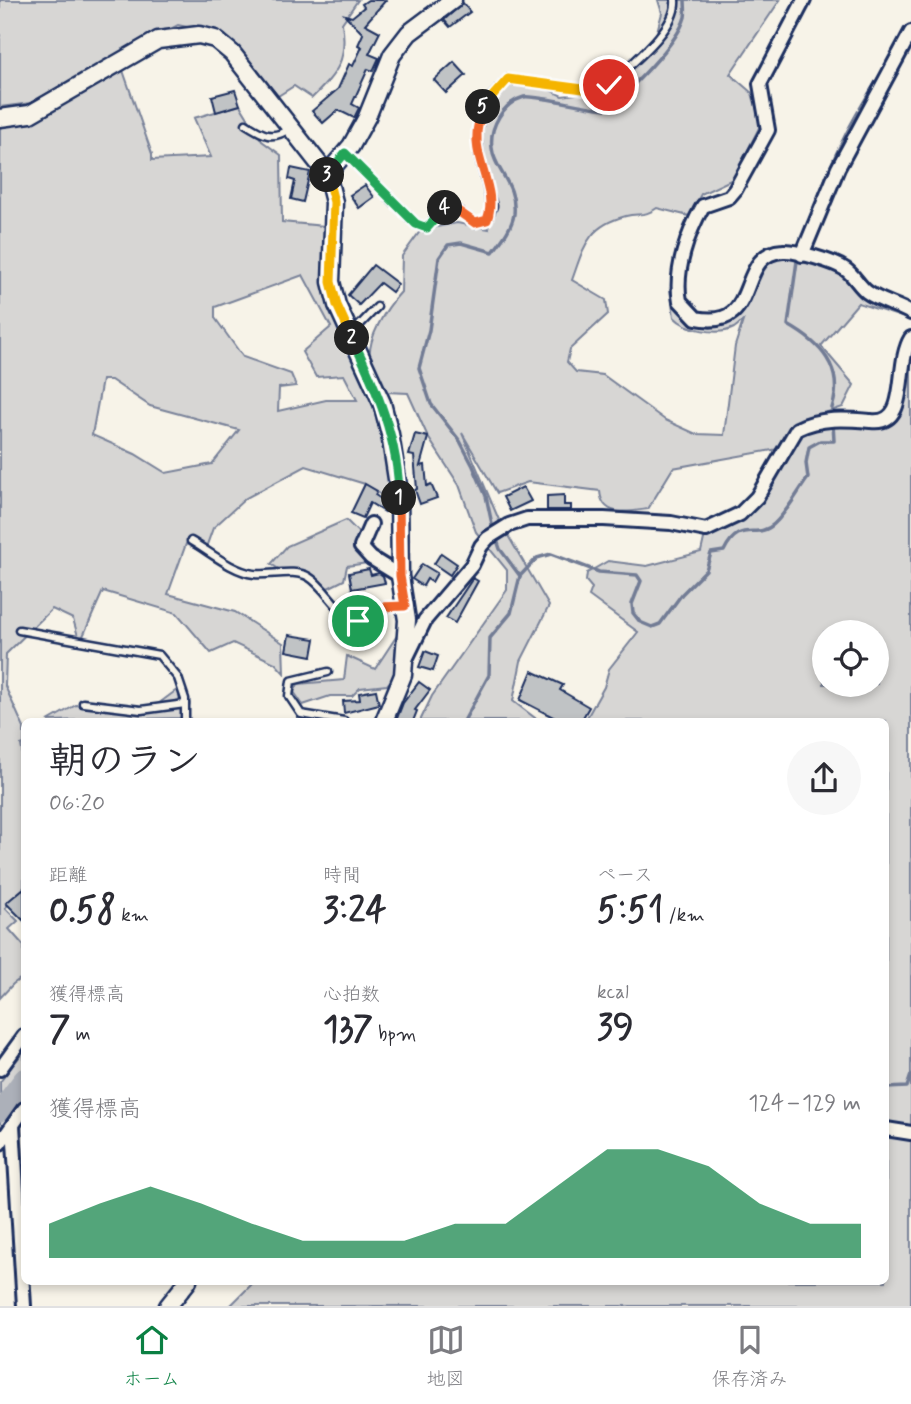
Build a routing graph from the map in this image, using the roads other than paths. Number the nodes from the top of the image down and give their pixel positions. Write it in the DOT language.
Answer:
graph roads {
  1 [pos="453,0"];
  2 [pos="675,0"];
  3 [pos="804,0"];
  4 [pos="911,32"];
  5 [pos="0,118"];
  6 [pos="246,124"];
  7 [pos="291,128"];
  8 [pos="345,153"];
  9 [pos="327,174"];
  10 [pos="802,255"];
  11 [pos="377,307"];
  12 [pos="911,313"];
  13 [pos="350,334"];
  14 [pos="911,338"];
  15 [pos="371,524"];
  16 [pos="191,541"];
  17 [pos="400,576"];
  18 [pos="405,606"];
  19 [pos="19,630"];
  20 [pos="406,660"];
  21 [pos="328,672"];
  22 [pos="83,703"];
  23 [pos="185,704"];
  24 [pos="185,718"];
  25 [pos="326,718"];
  26 [pos="385,718"];
  27 [pos="21,1040"];
  28 [pos="0,1069"];
  29 [pos="21,1113"];
  30 [pos="13,1125"];
  31 [pos="889,1129"];
  32 [pos="911,1133"];
  33 [pos="0,1143"];
  34 [pos="21,1257"];
  35 [pos="23,1285"];
  36 [pos="185,1285"];
  37 [pos="24,1306"];
  38 [pos="168,1306"];
  1 -- 8 [label="street"];
  2 -- 8 [label="lane"];
  3 -- 10 [label="street"];
  4 -- 10 [label="street"];
  5 -- 7 [label="street"];
  6 -- 7 [label="lane"];
  7 -- 9 [label="street"];
  8 -- 9 [label="street"];
  9 -- 13 [label="street"];
  10 -- 12 [label="street"];
  11 -- 13 [label="lane"];
  13 -- 17 [label="street"];
  14 -- 20 [label="street"];
  15 -- 17 [label="street"];
  16 -- 18 [label="lane"];
  17 -- 18 [label="street"];
  18 -- 20 [label="street"];
  19 -- 23 [label="lane"];
  20 -- 26 [label="street"];
  21 -- 25 [label="lane"];
  22 -- 23 [label="lane"];
  23 -- 24 [label="lane"];
  27 -- 28 [label="street"];
  29 -- 30 [label="street"];
  30 -- 33 [label="street"];
  30 -- 34 [label="street"];
  31 -- 32 [label="street"];
  35 -- 37 [label="street"];
  36 -- 38 [label="street"];
}
